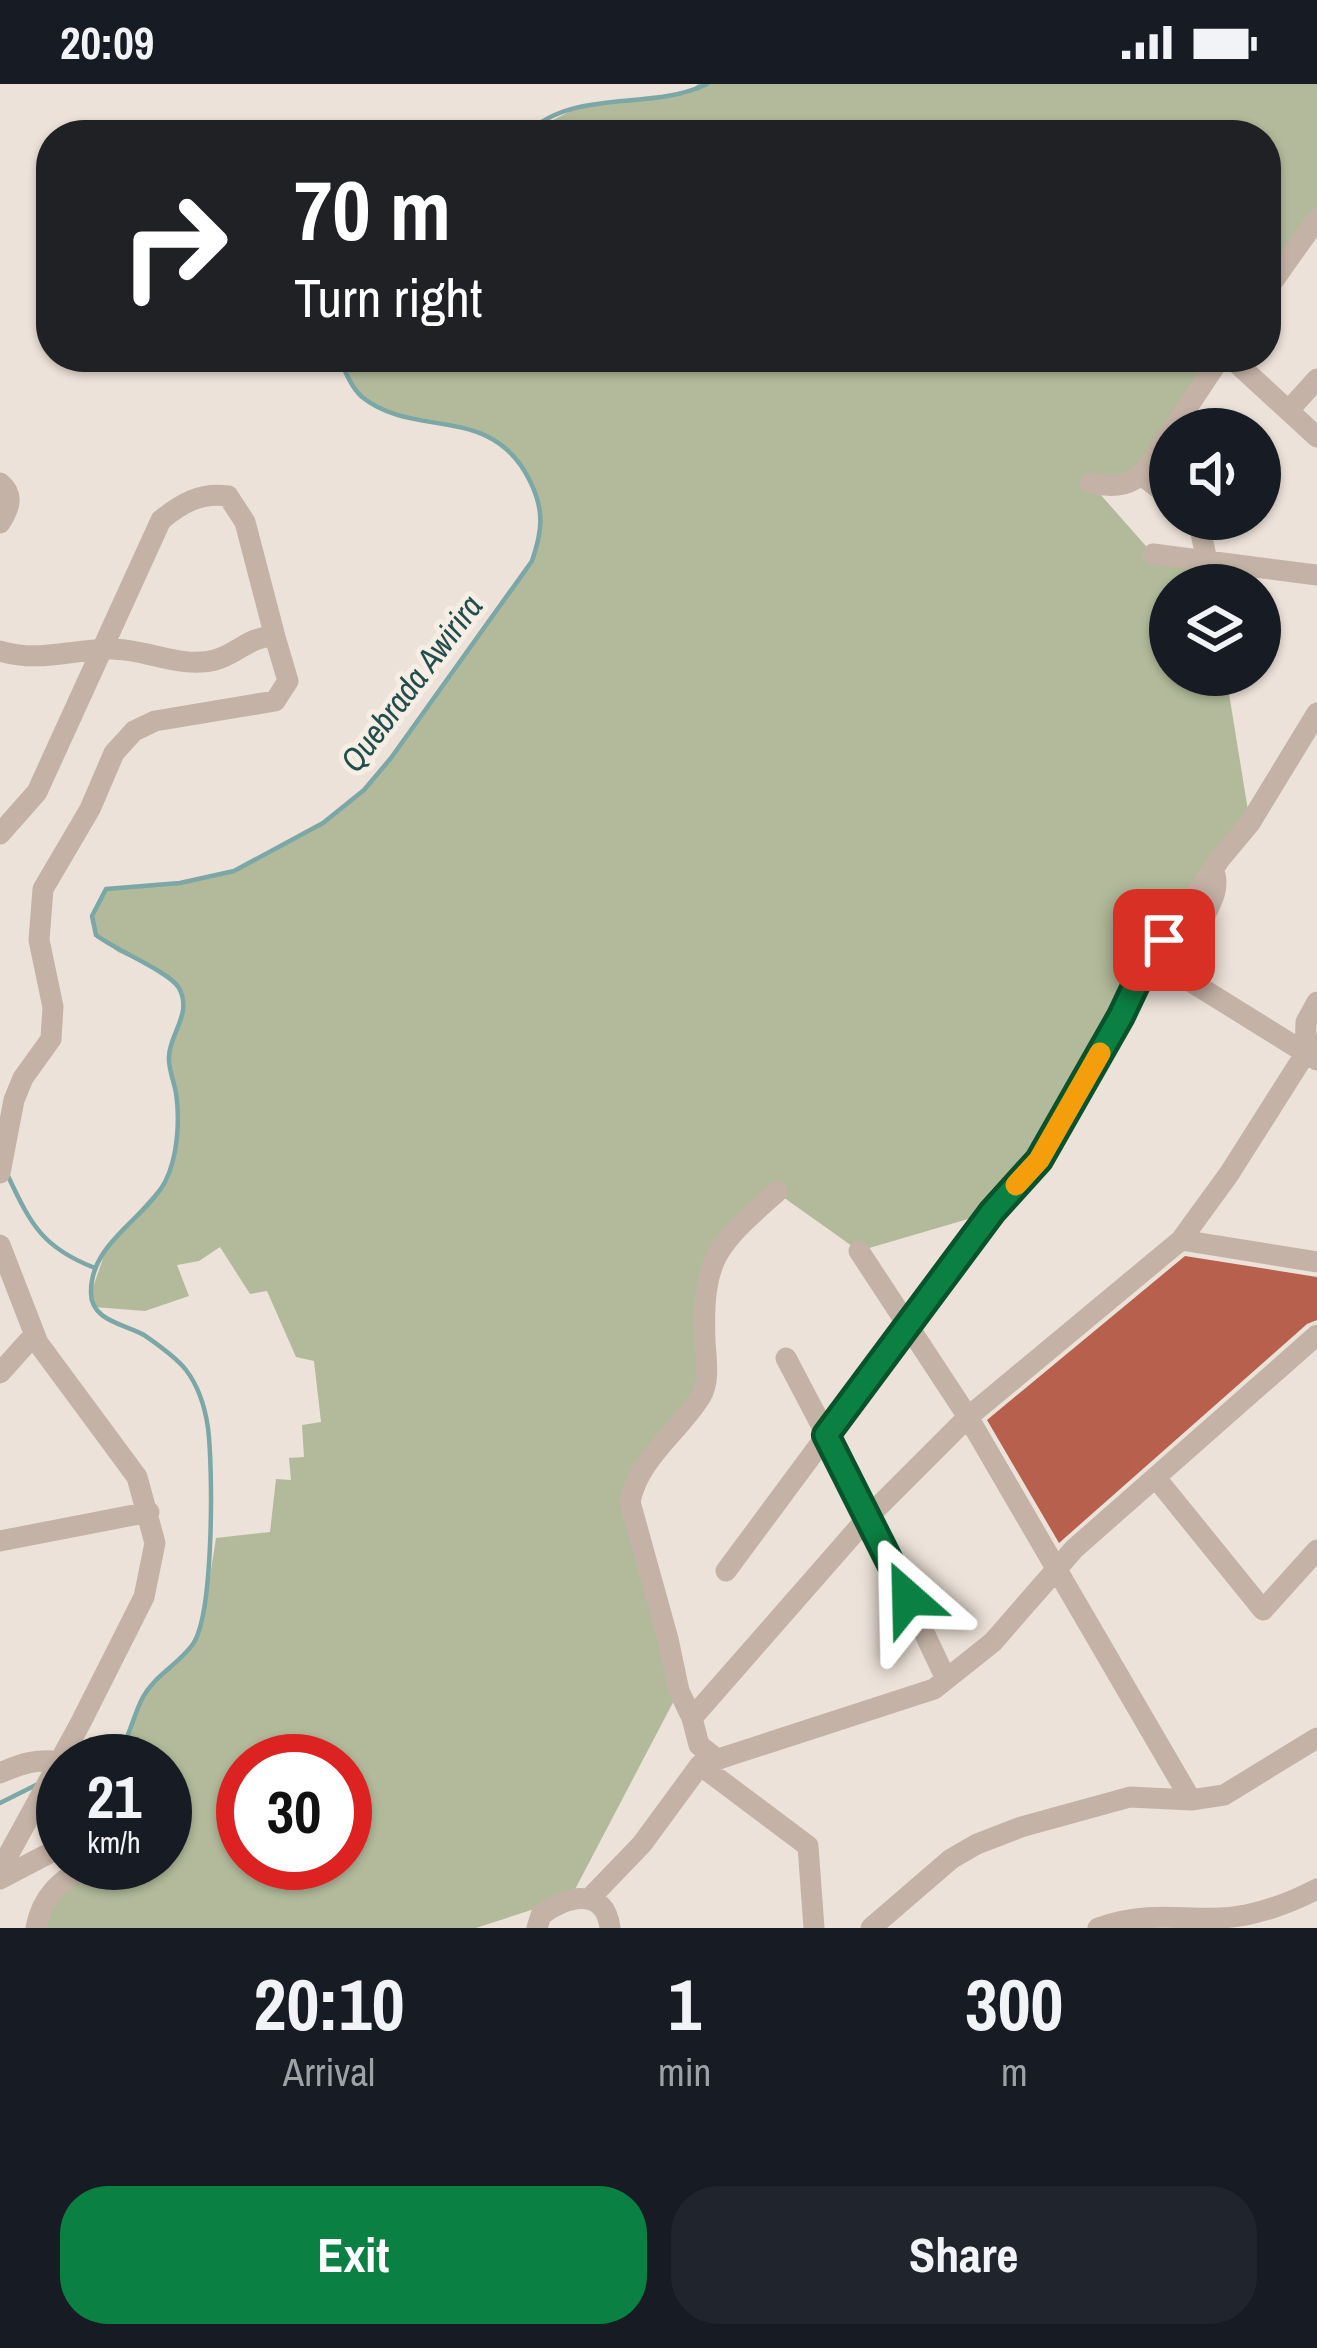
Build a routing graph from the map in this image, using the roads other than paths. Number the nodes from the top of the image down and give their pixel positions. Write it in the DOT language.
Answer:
graph roads {
  1 [pos="1315,225"];
  2 [pos="1281,271"];
  3 [pos="1214,372"];
  4 [pos="1243,372"];
  5 [pos="1317,379"];
  6 [pos="1188,408"];
  7 [pos="1289,410"];
  8 [pos="1317,436"];
  9 [pos="1149,465"];
  10 [pos="1142,476"];
  11 [pos="1149,481"];
  12 [pos="0,484"];
  13 [pos="1090,484"];
  14 [pos="0,523"];
  15 [pos="1202,540"];
  16 [pos="1153,554"];
  17 [pos="1207,561"];
  18 [pos="1317,574"];
  19 [pos="275,638"];
  20 [pos="104,650"];
  21 [pos="0,651"];
  22 [pos="1317,713"];
  23 [pos="0,835"];
  24 [pos="1213,869"];
  25 [pos="1317,1002"];
  26 [pos="1313,1053"];
  27 [pos="0,1173"];
  28 [pos="777,1192"];
  29 [pos="1181,1240"];
  30 [pos="0,1245"];
  31 [pos="859,1252"];
  32 [pos="1317,1262"];
  33 [pos="906,1327"];
  34 [pos="34,1335"];
  35 [pos="1317,1335"];
  36 [pos="785,1358"];
  37 [pos="0,1373"];
  38 [pos="968,1417"];
  39 [pos="826,1435"];
  40 [pos="1156,1478"];
  41 [pos="149,1512"];
  42 [pos="869,1516"];
  43 [pos="0,1541"];
  44 [pos="1317,1550"];
  45 [pos="1058,1568"];
  46 [pos="726,1571"];
  47 [pos="946,1679"];
  48 [pos="692,1718"];
  49 [pos="74,1734"];
  50 [pos="1317,1738"];
  51 [pos="36,1761"];
  52 [pos="709,1762"];
  53 [pos="0,1773"];
  54 [pos="1191,1800"];
  55 [pos="36,1807"];
  56 [pos="36,1858"];
  57 [pos="0,1874"];
  58 [pos="1317,1889"];
  59 [pos="52,1890"];
  60 [pos="590,1898"];
  61 [pos="36,1928"];
  62 [pos="537,1928"];
  63 [pos="610,1928"];
  64 [pos="814,1928"];
  65 [pos="871,1928"];
  66 [pos="1098,1928"];
  1 -- 2 [label="street"];
  3 -- 6 [label="street"];
  4 -- 7 [label="street"];
  5 -- 7 [label="street"];
  7 -- 8 [label="street"];
  9 -- 10 [label="street"];
  10 -- 11 [label="street"];
  10 -- 13 [label="street"];
  12 -- 14 [label="street"];
  15 -- 17 [label="street"];
  16 -- 17 [label="street"];
  17 -- 18 [label="street"];
  19 -- 20 [label="street"];
  19 -- 20 [label="street"];
  19 -- 27 [label="street"];
  20 -- 21 [label="street"];
  20 -- 23 [label="street"];
  22 -- 24 [label="street"];
  24 -- 26 [label="street"];
  24 -- 33 [label="street"];
  25 -- 26 [label="street"];
  26 -- 29 [label="street"];
  28 -- 48 [label="street"];
  29 -- 32 [label="street"];
  29 -- 38 [label="street"];
  30 -- 34 [label="street"];
  31 -- 33 [label="street"];
  33 -- 38 [label="street"];
  33 -- 39 [label="street"];
  34 -- 37 [label="street"];
  34 -- 41 [label="street"];
  35 -- 40 [label="street"];
  36 -- 39 [label="street"];
  38 -- 42 [label="street"];
  38 -- 45 [label="street"];
  39 -- 42 [label="street"];
  39 -- 46 [label="street"];
  40 -- 44 [label="street"];
  40 -- 45 [label="street"];
  41 -- 43 [label="street"];
  41 -- 49 [label="street"];
  42 -- 47 [label="street"];
  42 -- 48 [label="street"];
  45 -- 47 [label="street"];
  45 -- 54 [label="street"];
  47 -- 52 [label="street"];
  48 -- 52 [label="street"];
  50 -- 54 [label="street"];
  51 -- 53 [label="street"];
  52 -- 60 [label="street"];
  52 -- 64 [label="street"];
  54 -- 65 [label="street"];
  55 -- 57 [label="street"];
  56 -- 57 [label="street"];
  58 -- 66 [label="street"];
  59 -- 61 [label="street"];
  60 -- 62 [label="street"];
  60 -- 63 [label="street"];
}
